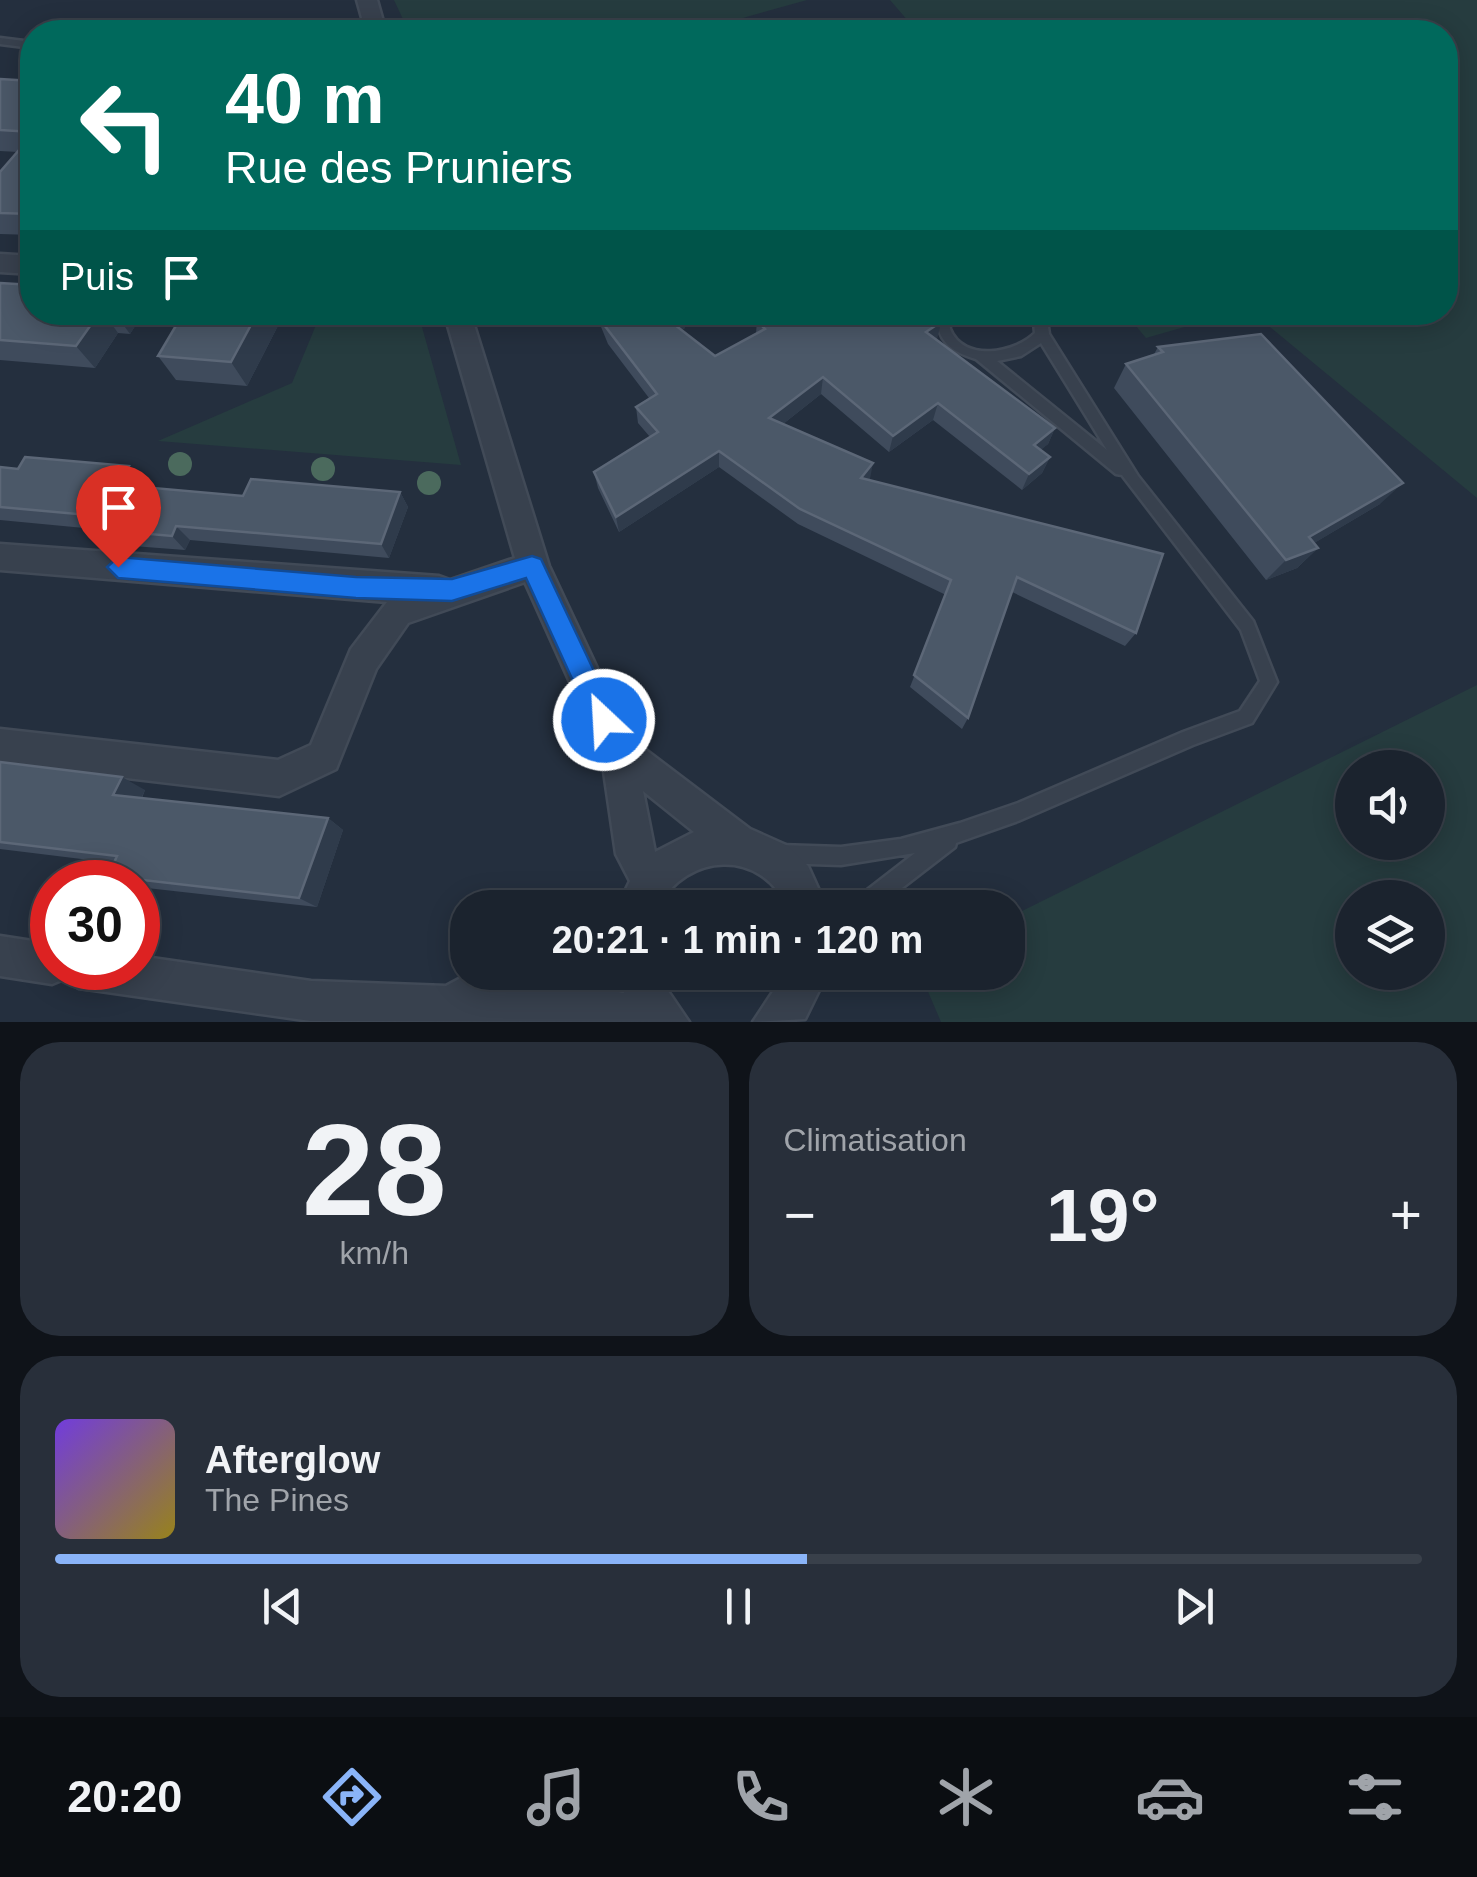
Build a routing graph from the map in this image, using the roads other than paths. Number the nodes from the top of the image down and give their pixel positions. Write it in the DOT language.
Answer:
graph roads {
  1 [pos="461,325"];
  2 [pos="944,325"];
  3 [pos="1041,325"];
  4 [pos="1042,334"];
  5 [pos="981,356"];
  6 [pos="1133,480"];
  7 [pos="0,557"];
  8 [pos="532,566"];
  9 [pos="356,588"];
  10 [pos="452,590"];
  11 [pos="363,660"];
  12 [pos="0,746"];
  13 [pos="618,750"];
  14 [pos="953,837"];
  15 [pos="751,848"];
  16 [pos="642,890"];
  17 [pos="646,890"];
  18 [pos="798,890"];
  19 [pos="884,890"];
  20 [pos="0,956"];
  21 [pos="30,961"];
  22 [pos="160,980"];
  23 [pos="481,990"];
  24 [pos="643,990"];
  25 [pos="799,990"];
  26 [pos="809,990"];
  27 [pos="449,1006"];
  28 [pos="667,1021"];
  29 [pos="773,1022"];
  30 [pos="812,1022"];
  1 -- 8 [label="street"];
  2 -- 5 [label="lane"];
  3 -- 4 [label="lane"];
  4 -- 5 [label="lane"];
  4 -- 6 [label="lane"];
  5 -- 6 [label="lane"];
  6 -- 14 [label="lane"];
  7 -- 9 [label="street"];
  8 -- 10 [label="street"];
  8 -- 13 [label="street"];
  9 -- 10 [label="street"];
  9 -- 11 [label="street"];
  10 -- 11 [label="street"];
  11 -- 12 [label="street"];
  13 -- 15 [label="street"];
  13 -- 16 [label="street"];
  14 -- 15 [label="lane"];
  14 -- 19 [label="lane"];
  15 -- 17 [label="street"];
  15 -- 18 [label="street"];
  20 -- 21 [label="street"];
  22 -- 27 [label="street"];
  23 -- 27 [label="street"];
  24 -- 28 [label="street"];
  25 -- 29 [label="street"];
  26 -- 30 [label="street"];
  27 -- 28 [label="street"];
}
